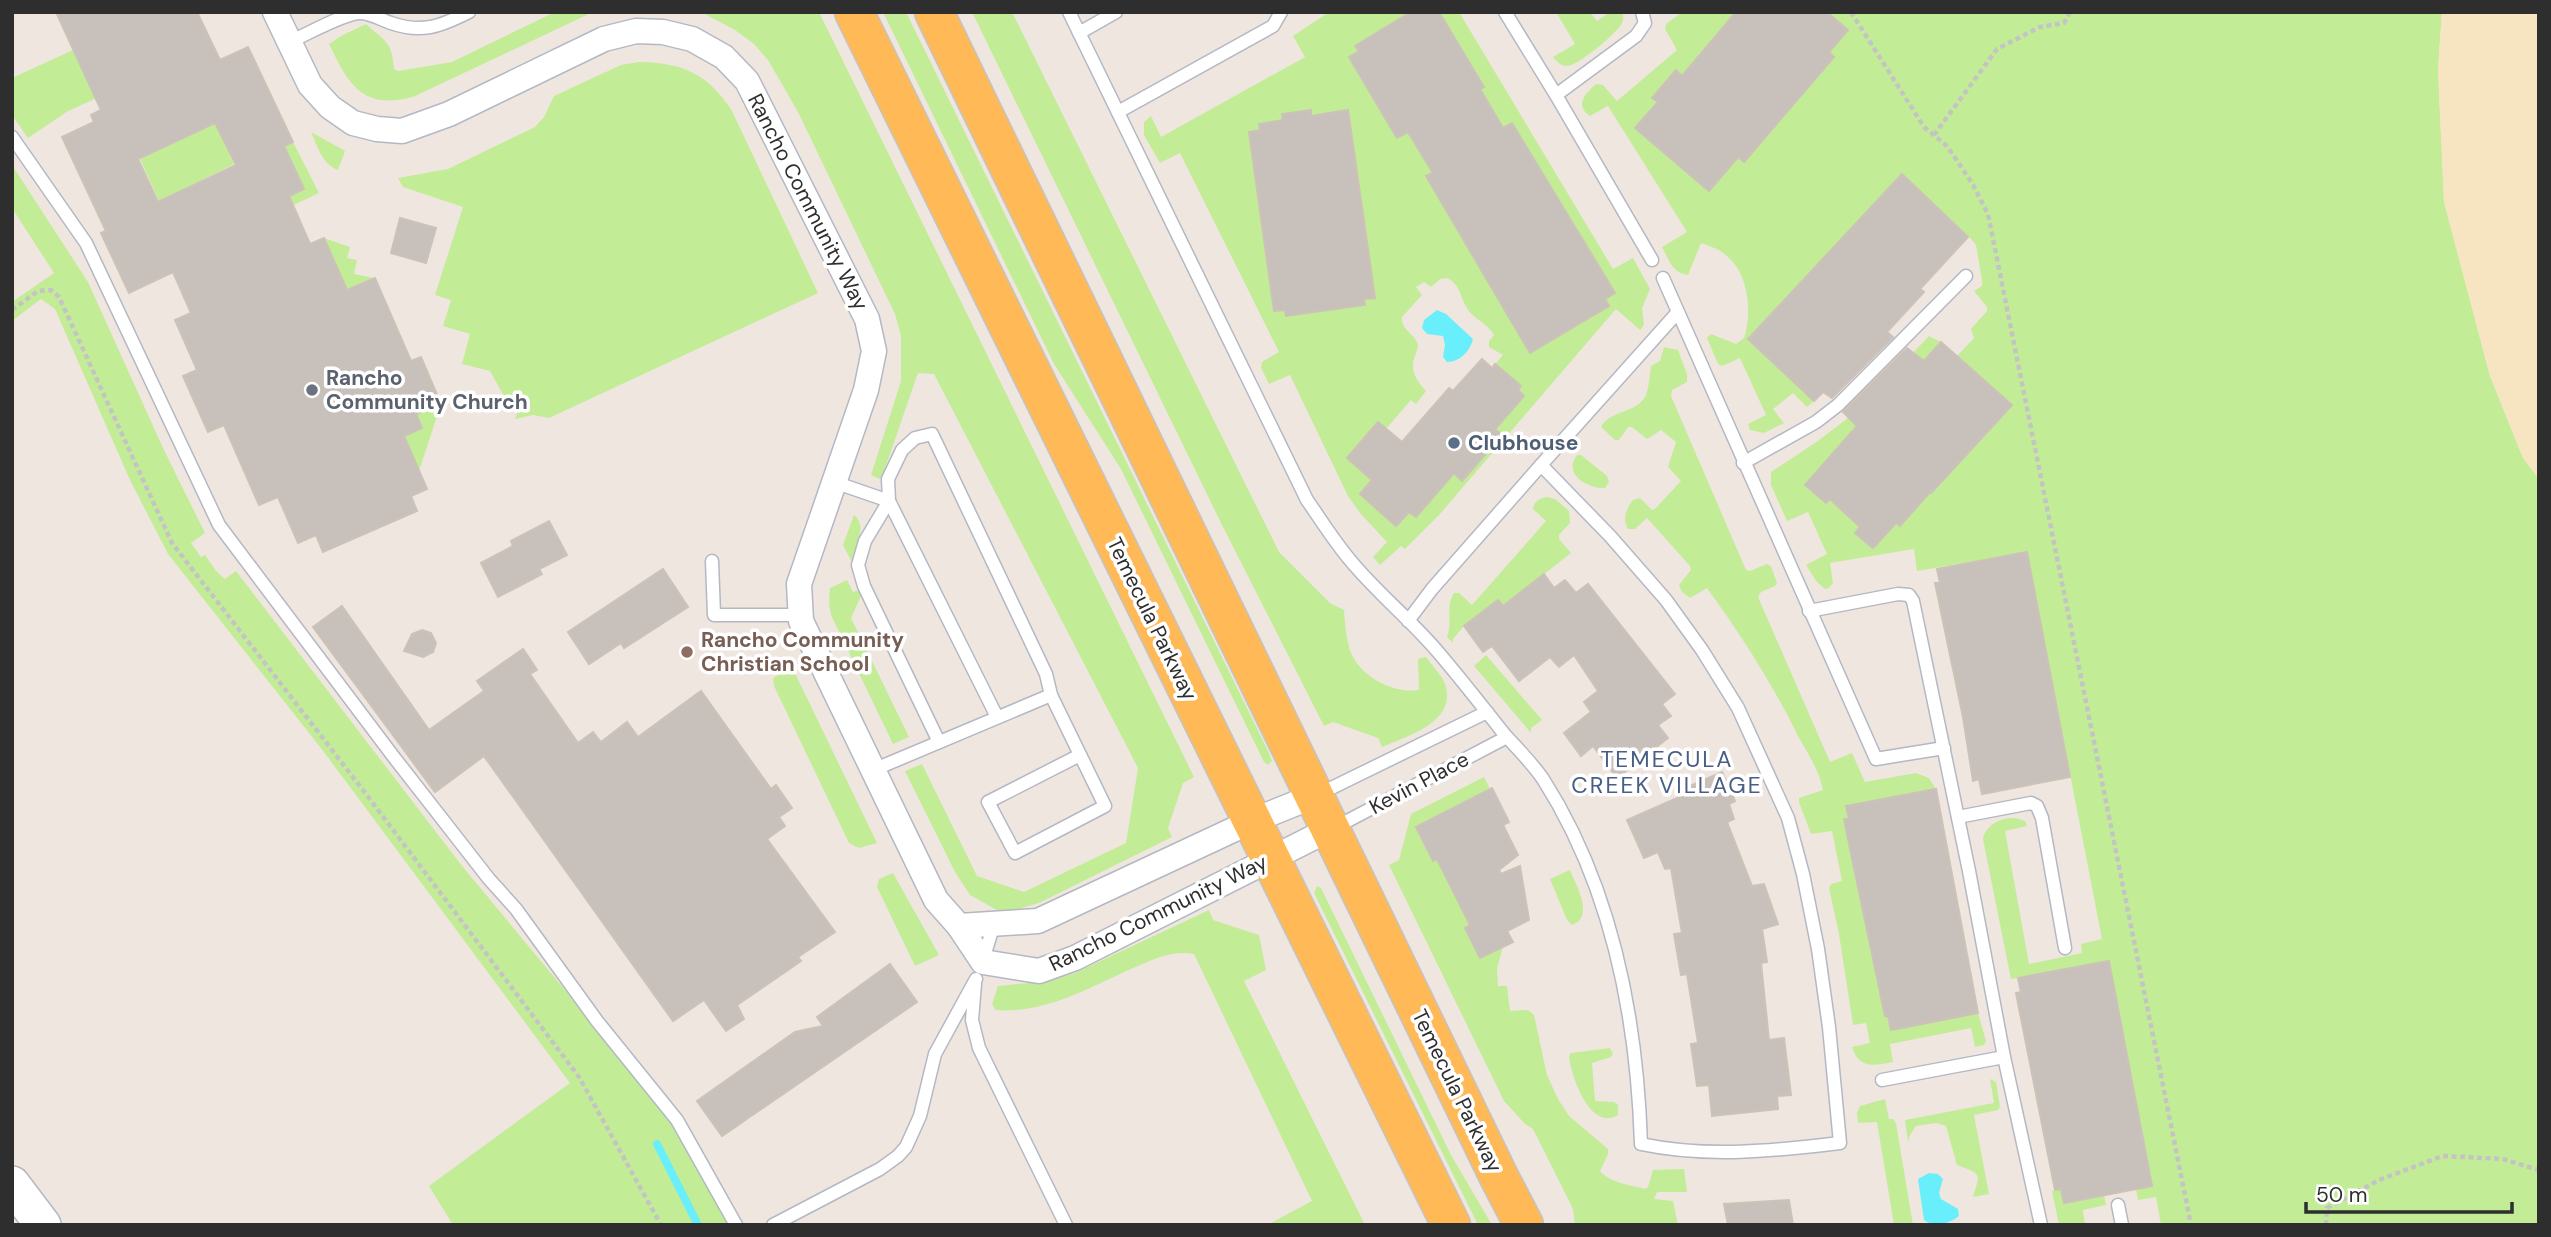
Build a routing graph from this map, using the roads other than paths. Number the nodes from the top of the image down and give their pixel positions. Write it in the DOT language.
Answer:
graph roads {
  1 [pos="275,12"];
  2 [pos="469,12"];
  3 [pos="855,12"];
  4 [pos="934,12"];
  5 [pos="1069,12"];
  6 [pos="1116,12"];
  7 [pos="1281,12"];
  8 [pos="1505,12"];
  9 [pos="1642,12"];
  10 [pos="1079,33"];
  11 [pos="289,42"];
  12 [pos="1556,94"];
  13 [pos="1118,112"];
  14 [pos="12,138"];
  15 [pos="1652,260"];
  16 [pos="1966,276"];
  17 [pos="1662,278"];
  18 [pos="1677,313"];
  19 [pos="1743,463"];
  20 [pos="1541,465"];
  21 [pos="834,482"];
  22 [pos="889,501"];
  23 [pos="712,561"];
  24 [pos="1809,611"];
  25 [pos="801,615"];
  26 [pos="1408,621"];
  27 [pos="1051,695"];
  28 [pos="1487,712"];
  29 [pos="997,718"];
  30 [pos="1507,737"];
  31 [pos="939,742"];
  32 [pos="1944,748"];
  33 [pos="1080,755"];
  34 [pos="873,770"];
  35 [pos="1322,813"];
  36 [pos="1958,817"];
  37 [pos="1252,821"];
  38 [pos="1271,859"];
  39 [pos="994,924"];
  40 [pos="959,926"];
  41 [pos="2065,948"];
  42 [pos="979,971"];
  43 [pos="2004,1058"];
  44 [pos="1882,1080"];
  45 [pos="12,1184"];
  46 [pos="2118,1205"];
  47 [pos="43,1225"];
  48 [pos="736,1225"];
  49 [pos="773,1225"];
  50 [pos="1066,1225"];
  51 [pos="1451,1225"];
  52 [pos="1524,1225"];
  53 [pos="2041,1225"];
  54 [pos="2122,1225"];
  1 -- 11 [label="street, Rancho Community Way"];
  2 -- 11 [label="lane"];
  3 -- 37 [label="main road, Temecula Parkway"];
  4 -- 35 [label="main road, Temecula Parkway"];
  5 -- 10 [label="lane"];
  6 -- 10 [label="lane"];
  7 -- 13 [label="lane"];
  8 -- 12 [label="lane"];
  9 -- 12 [label="lane"];
  10 -- 13 [label="lane"];
  11 -- 21 [label="street, Rancho Community Way"];
  12 -- 15 [label="lane"];
  13 -- 26 [label="lane"];
  14 -- 48 [label="lane"];
  16 -- 19 [label="lane"];
  17 -- 18 [label="lane"];
  18 -- 19 [label="lane"];
  18 -- 20 [label="lane"];
  19 -- 24 [label="lane"];
  20 -- 26 [label="lane"];
  20 -- 30 [label="lane"];
  21 -- 22 [label="lane"];
  21 -- 25 [label="street, Rancho Community Way"];
  22 -- 27 [label="lane"];
  22 -- 29 [label="lane"];
  22 -- 31 [label="lane"];
  23 -- 25 [label="lane"];
  24 -- 32 [label="lane"];
  24 -- 32 [label="lane"];
  25 -- 34 [label="street, Rancho Community Way"];
  26 -- 28 [label="lane"];
  27 -- 29 [label="lane"];
  27 -- 33 [label="lane"];
  28 -- 30 [label="lane"];
  28 -- 35 [label="lane, Kevin Place"];
  29 -- 31 [label="lane"];
  30 -- 35 [label="lane, Kevin Place"];
  31 -- 34 [label="lane"];
  32 -- 36 [label="lane"];
  33 -- 33 [label="lane"];
  34 -- 40 [label="street, Rancho Community Way"];
  35 -- 37 [label="street, Rancho Community Way"];
  35 -- 38 [label="street, Rancho Community Way"];
  35 -- 52 [label="main road, Temecula Parkway"];
  36 -- 41 [label="lane"];
  36 -- 43 [label="lane"];
  37 -- 38 [label="main road, Temecula Parkway"];
  37 -- 39 [label="street, Rancho Community Way"];
  38 -- 42 [label="street, Rancho Community Way"];
  38 -- 51 [label="main road, Temecula Parkway"];
  39 -- 40 [label="street, Rancho Community Way"];
  39 -- 42 [label="lane"];
  40 -- 42 [label="street, Rancho Community Way"];
  42 -- 49 [label="lane"];
  42 -- 50 [label="lane"];
  43 -- 44 [label="lane"];
  43 -- 53 [label="lane"];
  45 -- 47 [label="main road"];
  46 -- 54 [label="lane"];
}
